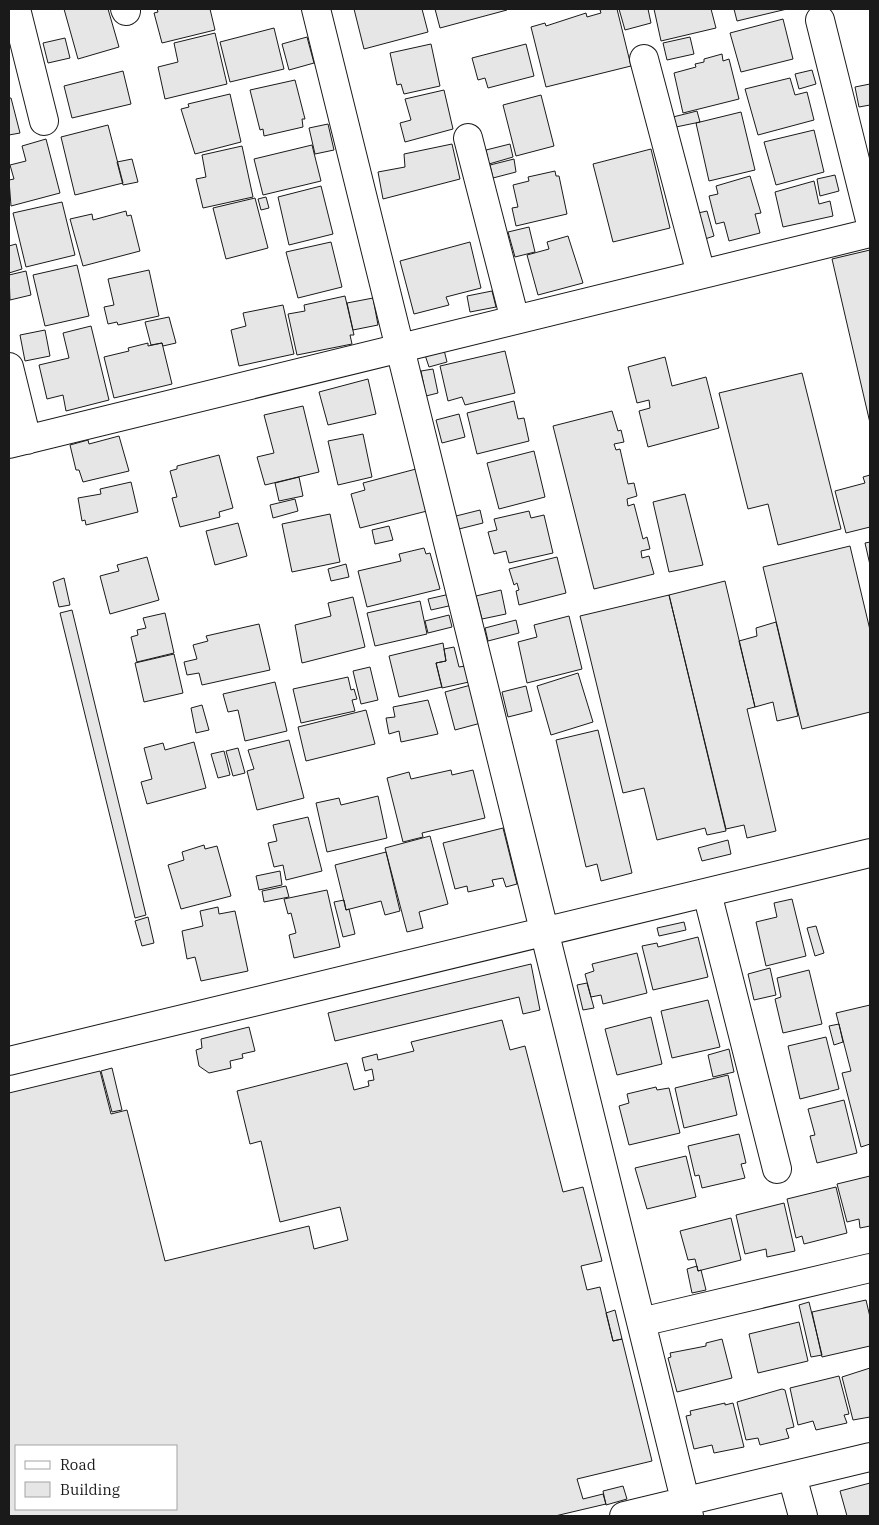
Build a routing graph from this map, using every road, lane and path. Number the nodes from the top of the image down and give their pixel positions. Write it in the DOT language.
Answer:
graph roads {
  1 [pos="16,9"];
  2 [pos="316,9"];
  3 [pos="820,20"];
  4 [pos="644,59"];
  5 [pos="44,121"];
  6 [pos="468,138"];
  7 [pos="870,220"];
  8 [pos="870,232"];
  9 [pos="701,274"];
  10 [pos="515,320"];
  11 [pos="399,349"];
  12 [pos="9,367"];
  13 [pos="18,442"];
  14 [pos="870,853"];
  15 [pos="707,893"];
  16 [pos="545,931"];
  17 [pos="9,1061"];
  18 [pos="777,1169"];
  19 [pos="870,1268"];
  20 [pos="641,1322"];
  21 [pos="870,1457"];
  22 [pos="792,1476"];
  23 [pos="687,1509"];
  24 [pos="624,1516"];
  25 [pos="803,1516"];
  1 -- 5 [label="street"];
  2 -- 11 [label="street"];
  3 -- 7 [label="street"];
  4 -- 9 [label="street"];
  6 -- 10 [label="street"];
  8 -- 9 [label="street"];
  9 -- 10 [label="street"];
  10 -- 11 [label="street"];
  11 -- 13 [label="street"];
  11 -- 16 [label="street"];
  12 -- 13 [label="street"];
  14 -- 15 [label="street"];
  15 -- 16 [label="street"];
  15 -- 18 [label="street"];
  16 -- 17 [label="street"];
  16 -- 20 [label="street"];
  19 -- 20 [label="street"];
  20 -- 23 [label="street"];
  21 -- 22 [label="street"];
  22 -- 23 [label="street"];
  22 -- 25 [label="street"];
  23 -- 24 [label="street"];
}
